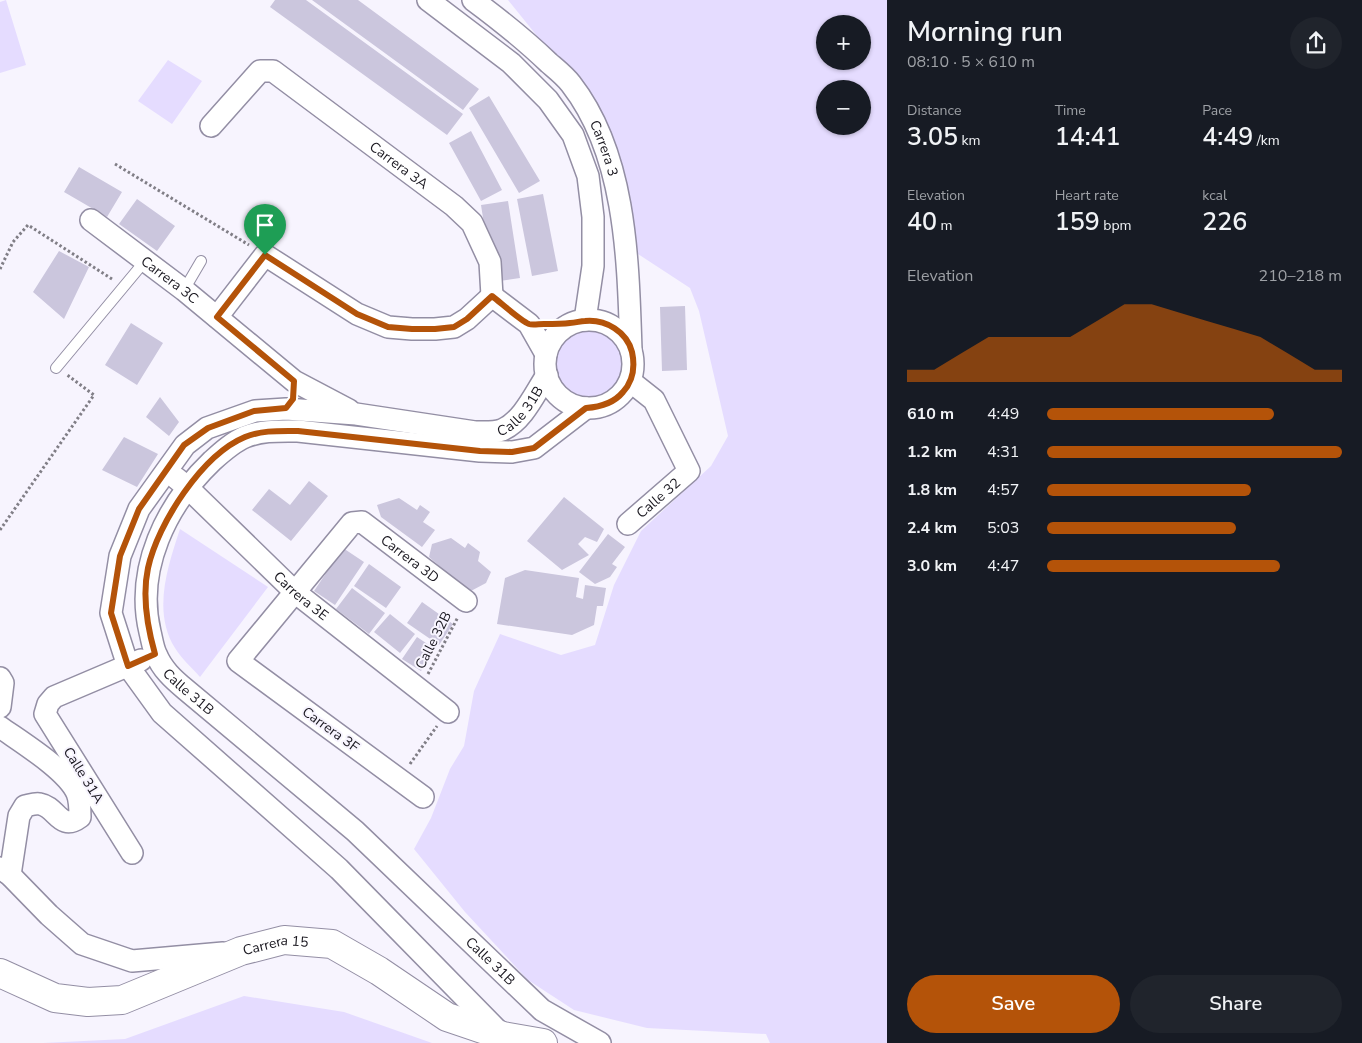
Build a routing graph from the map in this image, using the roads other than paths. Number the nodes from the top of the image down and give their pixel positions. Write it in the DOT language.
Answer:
graph roads {
  1 [pos="428,0"];
  2 [pos="473,0"];
  3 [pos="211,126"];
  4 [pos="91,220"];
  5 [pos="201,260"];
  6 [pos="145,261"];
  7 [pos="184,290"];
  8 [pos="492,296"];
  9 [pos="217,317"];
  10 [pos="579,322"];
  11 [pos="529,324"];
  12 [pos="631,350"];
  13 [pos="547,365"];
  14 [pos="56,368"];
  15 [pos="294,381"];
  16 [pos="630,381"];
  17 [pos="286,408"];
  18 [pos="586,408"];
  19 [pos="356,414"];
  20 [pos="166,471"];
  21 [pos="187,487"];
  22 [pos="628,524"];
  23 [pos="296,593"];
  24 [pos="466,601"];
  25 [pos="155,654"];
  26 [pos="128,666"];
  27 [pos="0,678"];
  28 [pos="0,708"];
  29 [pos="448,712"];
  30 [pos="0,727"];
  31 [pos="423,797"];
  32 [pos="132,853"];
  33 [pos="5,872"];
  34 [pos="241,952"];
  35 [pos="0,973"];
  36 [pos="503,1036"];
  37 [pos="543,1043"];
  38 [pos="600,1043"];
  1 -- 10 [label="street, Carrera 3"];
  2 -- 12 [label="street, Carrera 3"];
  3 -- 8 [label="street, Carrera 3A"];
  4 -- 6 [label="street, Carrera 3C"];
  5 -- 7 [label="lane"];
  6 -- 7 [label="street, Carrera 3C"];
  6 -- 14 [label="lane"];
  7 -- 9 [label="street, Carrera 3C"];
  8 -- 9 [label="street"];
  8 -- 11 [label="street"];
  9 -- 15 [label="street, Carrera 3C"];
  10 -- 11 [label="street"];
  10 -- 12 [label="street"];
  10 -- 13 [label="street"];
  11 -- 13 [label="street"];
  12 -- 16 [label="street"];
  13 -- 18 [label="street"];
  13 -- 19 [label="street, Calle 31B"];
  15 -- 17 [label="street"];
  15 -- 19 [label="street, Carrera 3C"];
  16 -- 18 [label="street"];
  16 -- 22 [label="street, Calle 32"];
  17 -- 19 [label="street, Calle 31B"];
  17 -- 20 [label="street, Calle 31B"];
  18 -- 21 [label="street, Calle 31B"];
  20 -- 21 [label="street, Carrera 3E"];
  20 -- 26 [label="street, Calle 31B"];
  21 -- 23 [label="street, Carrera 3E"];
  21 -- 25 [label="street, Calle 31B"];
  23 -- 24 [label="street, Carrera 3D"];
  23 -- 29 [label="street, Carrera 3E"];
  23 -- 31 [label="street, Carrera 3F"];
  25 -- 26 [label="street"];
  25 -- 38 [label="street, Calle 31B"];
  26 -- 32 [label="street, Calle 31A"];
  26 -- 36 [label="street, Calle 31B"];
  27 -- 28 [label="street"];
  30 -- 33 [label="street"];
  33 -- 34 [label="street"];
  34 -- 35 [label="main road, Carrera 15"];
  34 -- 36 [label="main road, Carrera 15"];
  36 -- 37 [label="main road, Carrera 15"];
}
